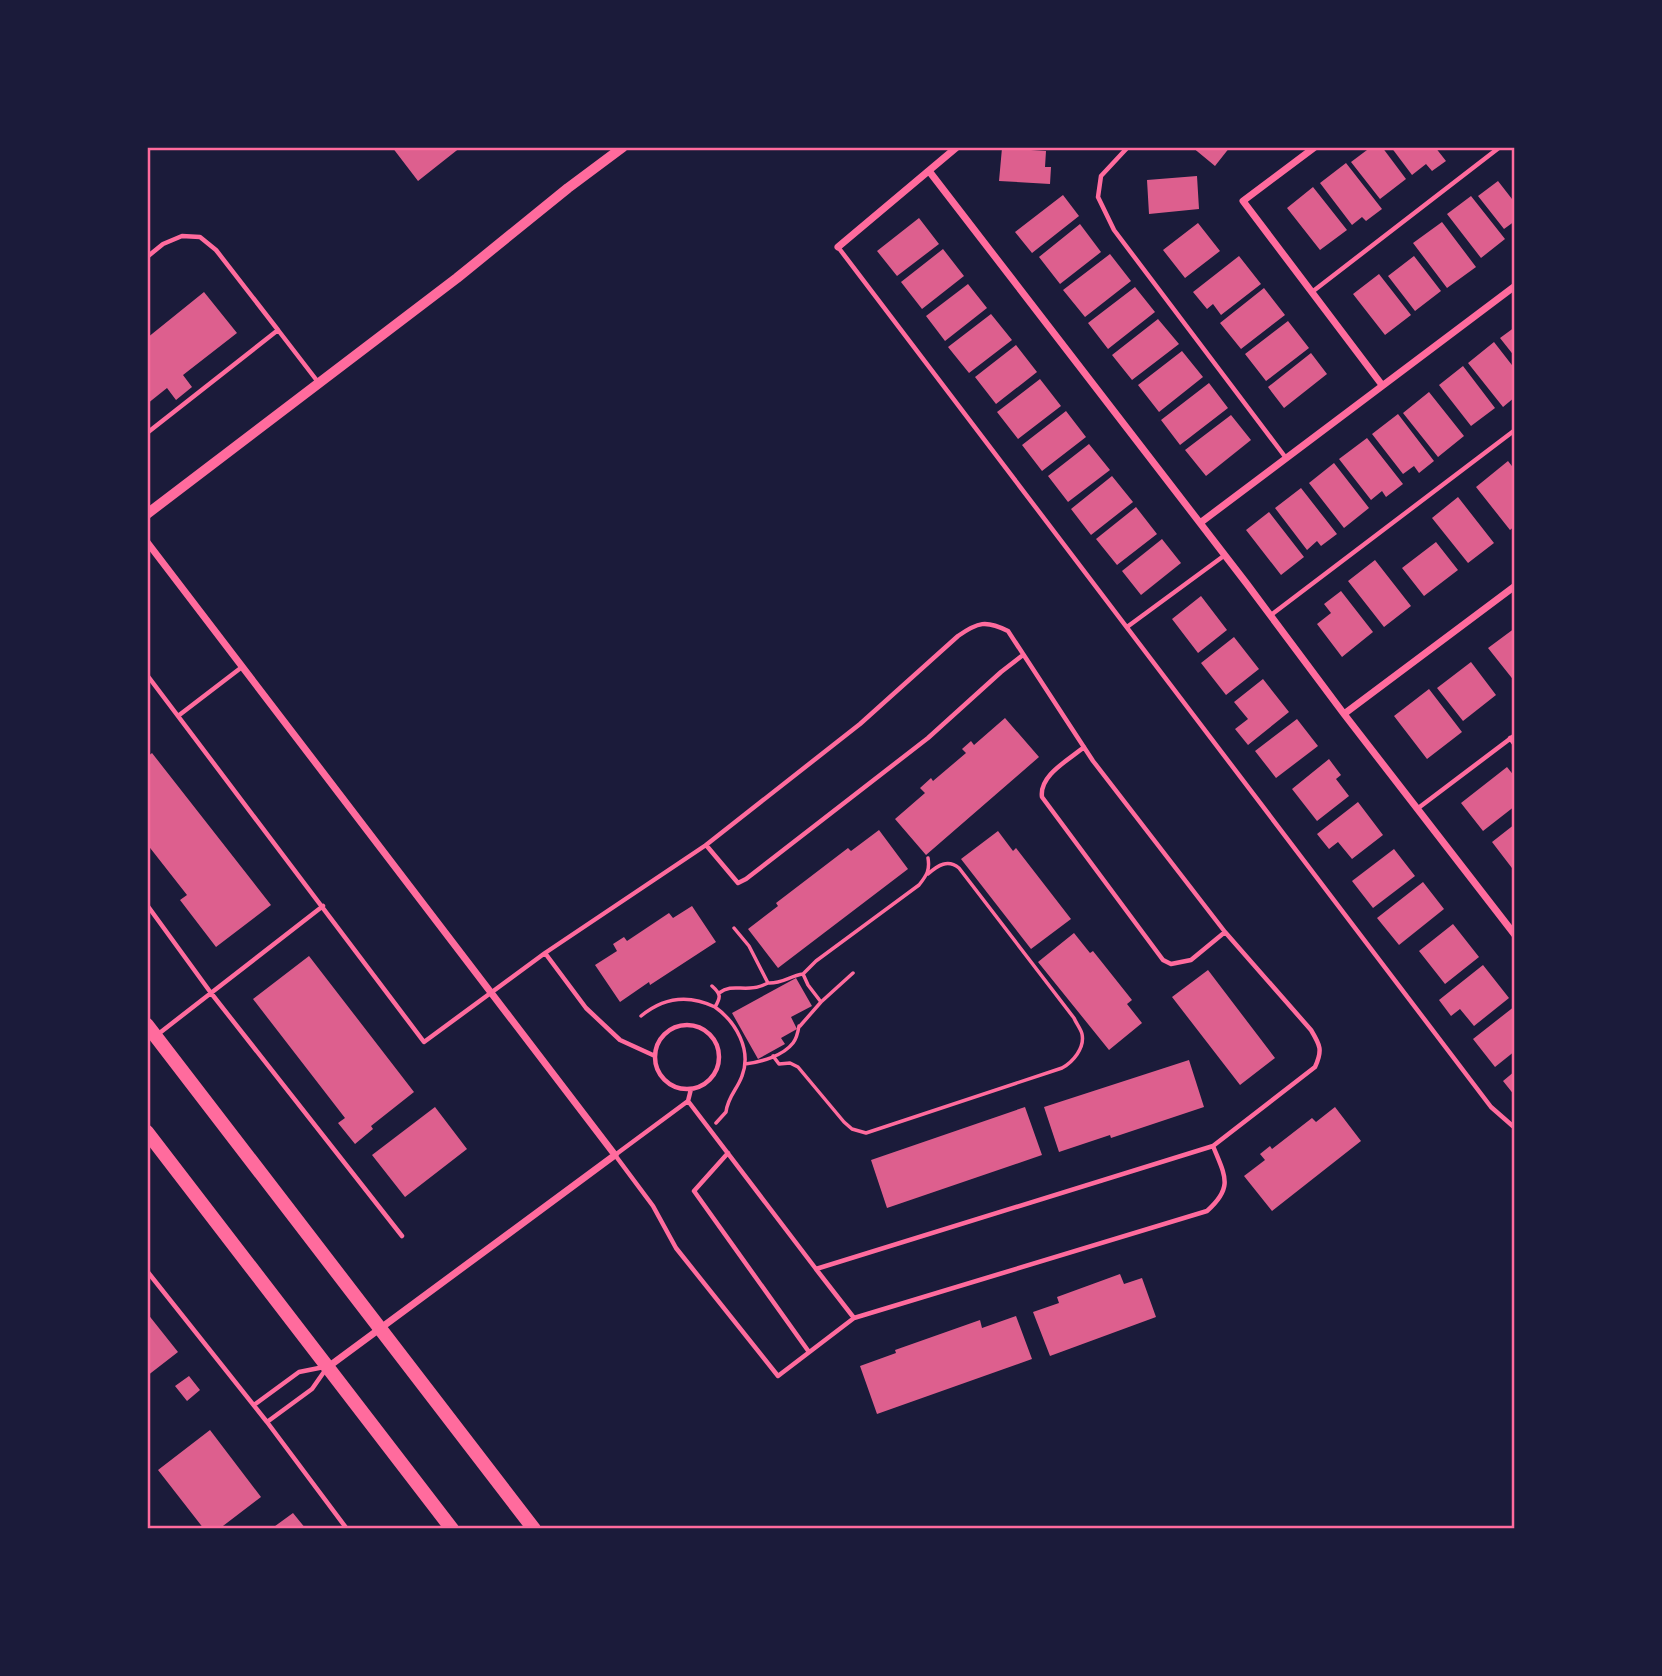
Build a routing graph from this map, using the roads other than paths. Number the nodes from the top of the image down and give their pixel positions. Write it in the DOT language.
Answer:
graph roads {
  1 [pos="623,147"];
  2 [pos="957,147"];
  3 [pos="1128,147"];
  4 [pos="1315,147"];
  5 [pos="1500,147"];
  6 [pos="929,171"];
  7 [pos="838,247"];
  8 [pos="147,257"];
  9 [pos="1515,286"];
  10 [pos="1312,292"];
  11 [pos="278,330"];
  12 [pos="318,383"];
  13 [pos="1382,385"];
  14 [pos="1515,430"];
  15 [pos="147,433"];
  16 [pos="1286,457"];
  17 [pos="147,514"];
  18 [pos="1200,523"];
  19 [pos="147,542"];
  20 [pos="1225,555"];
  21 [pos="1515,586"];
  22 [pos="1271,615"];
  23 [pos="1127,627"];
  24 [pos="1023,655"];
  25 [pos="242,667"];
  26 [pos="147,675"];
  27 [pos="1344,714"];
  28 [pos="178,716"];
  29 [pos="1513,737"];
  30 [pos="1515,745"];
  31 [pos="1084,747"];
  32 [pos="1417,808"];
  33 [pos="706,845"];
  34 [pos="147,905"];
  35 [pos="323,906"];
  36 [pos="1225,932"];
  37 [pos="1515,935"];
  38 [pos="545,953"];
  39 [pos="211,993"];
  40 [pos="492,993"];
  41 [pos="151,1030"];
  42 [pos="654,1056"];
  43 [pos="691,1089"];
  44 [pos="688,1101"];
  45 [pos="1515,1128"];
  46 [pos="147,1132"];
  47 [pos="1213,1146"];
  48 [pos="728,1153"];
  49 [pos="615,1155"];
  50 [pos="402,1236"];
  51 [pos="816,1269"];
  52 [pos="147,1271"];
  53 [pos="854,1318"];
  54 [pos="380,1328"];
  55 [pos="809,1352"];
  56 [pos="328,1367"];
  57 [pos="254,1405"];
  58 [pos="267,1422"];
  59 [pos="347,1529"];
  60 [pos="452,1529"];
  61 [pos="534,1529"];
  1 -- 12 [label="street"];
  2 -- 6 [label="street"];
  3 -- 16 [label="lane"];
  4 -- 10 [label="street"];
  5 -- 10 [label="lane"];
  6 -- 7 [label="street"];
  6 -- 18 [label="street"];
  7 -- 23 [label="lane"];
  8 -- 11 [label="lane"];
  9 -- 13 [label="street"];
  10 -- 13 [label="street"];
  11 -- 12 [label="lane"];
  11 -- 15 [label="lane"];
  12 -- 17 [label="street"];
  13 -- 16 [label="street"];
  14 -- 22 [label="lane"];
  16 -- 18 [label="street"];
  18 -- 20 [label="street"];
  19 -- 25 [label="street"];
  20 -- 22 [label="street"];
  20 -- 23 [label="lane"];
  21 -- 27 [label="street"];
  22 -- 27 [label="street"];
  23 -- 45 [label="lane"];
  24 -- 31 [label="lane"];
  24 -- 33 [label="lane"];
  24 -- 33 [label="lane"];
  25 -- 28 [label="lane"];
  25 -- 40 [label="street"];
  26 -- 28 [label="lane"];
  27 -- 32 [label="street"];
  28 -- 35 [label="lane"];
  29 -- 30 [label="lane"];
  29 -- 32 [label="lane"];
  31 -- 36 [label="lane"];
  31 -- 36 [label="lane"];
  32 -- 37 [label="street"];
  33 -- 38 [label="lane"];
  34 -- 39 [label="lane"];
  35 -- 39 [label="lane"];
  35 -- 40 [label="lane"];
  36 -- 47 [label="lane"];
  38 -- 40 [label="lane"];
  38 -- 42 [label="lane"];
  39 -- 41 [label="lane"];
  39 -- 50 [label="lane"];
  40 -- 49 [label="street"];
  41 -- 54 [label="main road"];
  42 -- 43 [label="lane"];
  42 -- 43 [label="lane"];
  43 -- 44 [label="lane"];
  44 -- 48 [label="lane"];
  44 -- 49 [label="lane"];
  46 -- 56 [label="main road"];
  47 -- 51 [label="lane"];
  47 -- 53 [label="lane"];
  48 -- 51 [label="lane"];
  48 -- 55 [label="lane"];
  49 -- 54 [label="street"];
  49 -- 55 [label="lane"];
  51 -- 53 [label="lane"];
  52 -- 57 [label="lane"];
  53 -- 55 [label="lane"];
  54 -- 56 [label="street"];
  54 -- 61 [label="main road"];
  56 -- 57 [label="lane"];
  56 -- 58 [label="lane"];
  56 -- 60 [label="main road"];
  57 -- 58 [label="lane"];
  58 -- 59 [label="lane"];
}
